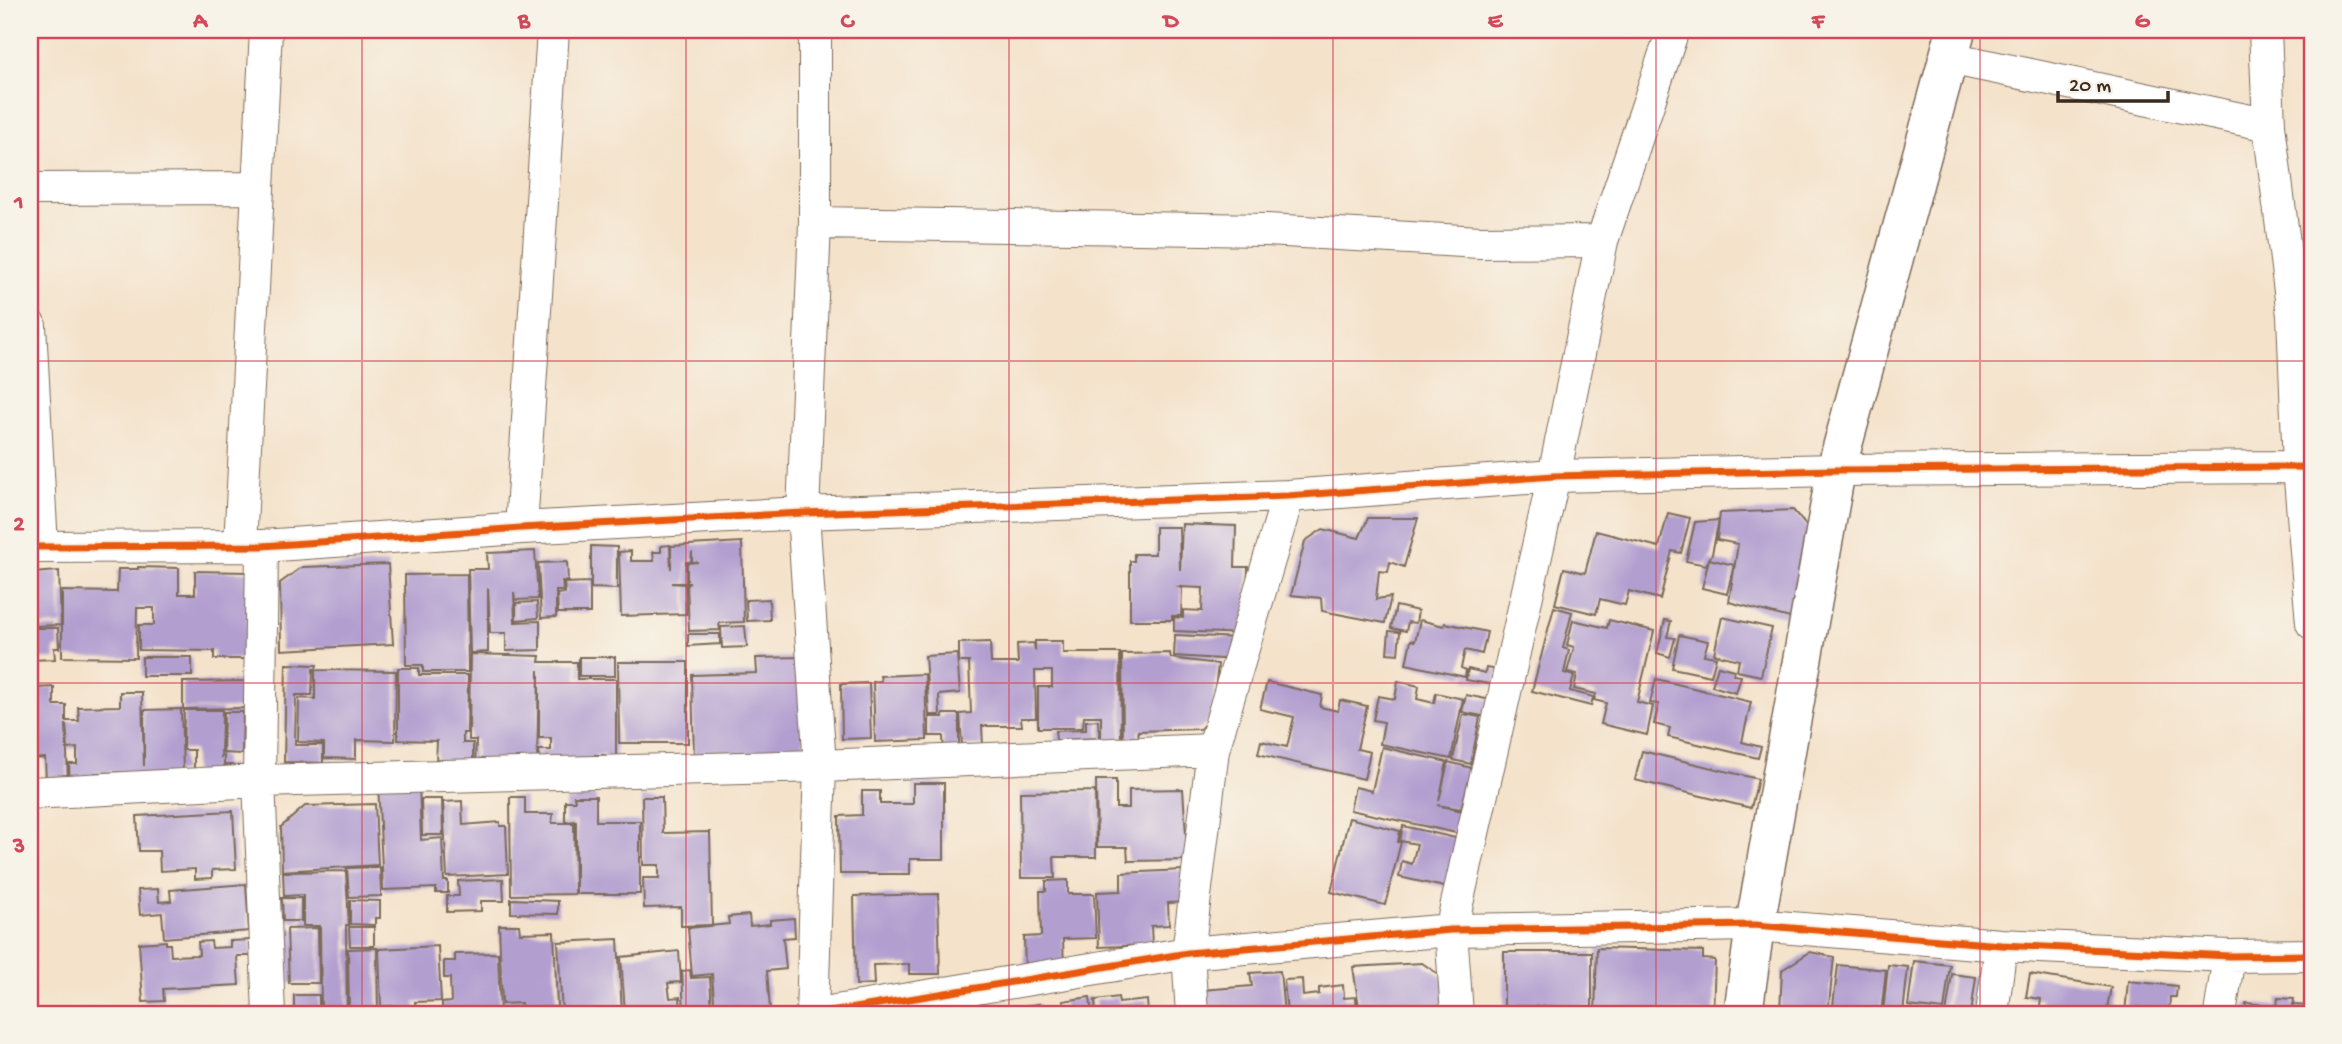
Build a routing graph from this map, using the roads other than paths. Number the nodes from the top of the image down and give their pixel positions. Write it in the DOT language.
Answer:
graph roads {
  1 [pos="265,30"];
  2 [pos="553,30"];
  3 [pos="815,30"];
  4 [pos="1673,30"];
  5 [pos="2265,30"];
  6 [pos="1953,44"];
  7 [pos="2269,125"];
  8 [pos="258,188"];
  9 [pos="30,189"];
  10 [pos="815,223"];
  11 [pos="1602,240"];
  12 [pos="2303,314"];
  13 [pos="30,326"];
  14 [pos="2306,467"];
  15 [pos="1836,470"];
  16 [pos="1554,477"];
  17 [pos="1288,496"];
  18 [pos="803,513"];
  19 [pos="521,528"];
  20 [pos="251,546"];
  21 [pos="36,547"];
  22 [pos="2312,623"];
  23 [pos="1213,750"];
  24 [pos="820,766"];
  25 [pos="259,781"];
  26 [pos="30,793"];
  27 [pos="1755,925"];
  28 [pos="1451,930"];
  29 [pos="2001,945"];
  30 [pos="1188,953"];
  31 [pos="2312,955"];
  32 [pos="2229,957"];
  33 [pos="270,1014"];
  34 [pos="812,1014"];
  35 [pos="818,1014"];
  36 [pos="1192,1014"];
  37 [pos="1457,1014"];
  38 [pos="1743,1014"];
  39 [pos="1992,1014"];
  40 [pos="2220,1014"];
  1 -- 8 [label="street"];
  2 -- 19 [label="street"];
  3 -- 10 [label="street"];
  4 -- 11 [label="street"];
  5 -- 7 [label="street"];
  6 -- 7 [label="street"];
  6 -- 15 [label="street"];
  7 -- 12 [label="street"];
  8 -- 9 [label="street"];
  8 -- 20 [label="street"];
  10 -- 11 [label="street"];
  10 -- 18 [label="street"];
  11 -- 16 [label="street"];
  12 -- 14 [label="street"];
  13 -- 21 [label="street"];
  14 -- 15 [label="street"];
  14 -- 22 [label="street"];
  15 -- 16 [label="street"];
  15 -- 27 [label="street"];
  16 -- 17 [label="street"];
  16 -- 28 [label="street"];
  17 -- 18 [label="street"];
  17 -- 23 [label="street"];
  18 -- 19 [label="street"];
  18 -- 24 [label="street"];
  19 -- 20 [label="street"];
  20 -- 21 [label="street"];
  20 -- 25 [label="street"];
  23 -- 24 [label="street"];
  23 -- 30 [label="street"];
  24 -- 25 [label="street"];
  24 -- 34 [label="street"];
  25 -- 26 [label="street"];
  25 -- 33 [label="street"];
  27 -- 28 [label="street"];
  27 -- 29 [label="street"];
  27 -- 38 [label="street"];
  28 -- 30 [label="street"];
  28 -- 37 [label="street"];
  29 -- 32 [label="street"];
  29 -- 39 [label="street"];
  30 -- 35 [label="street"];
  30 -- 36 [label="street"];
  31 -- 32 [label="street"];
  32 -- 40 [label="street"];
}
